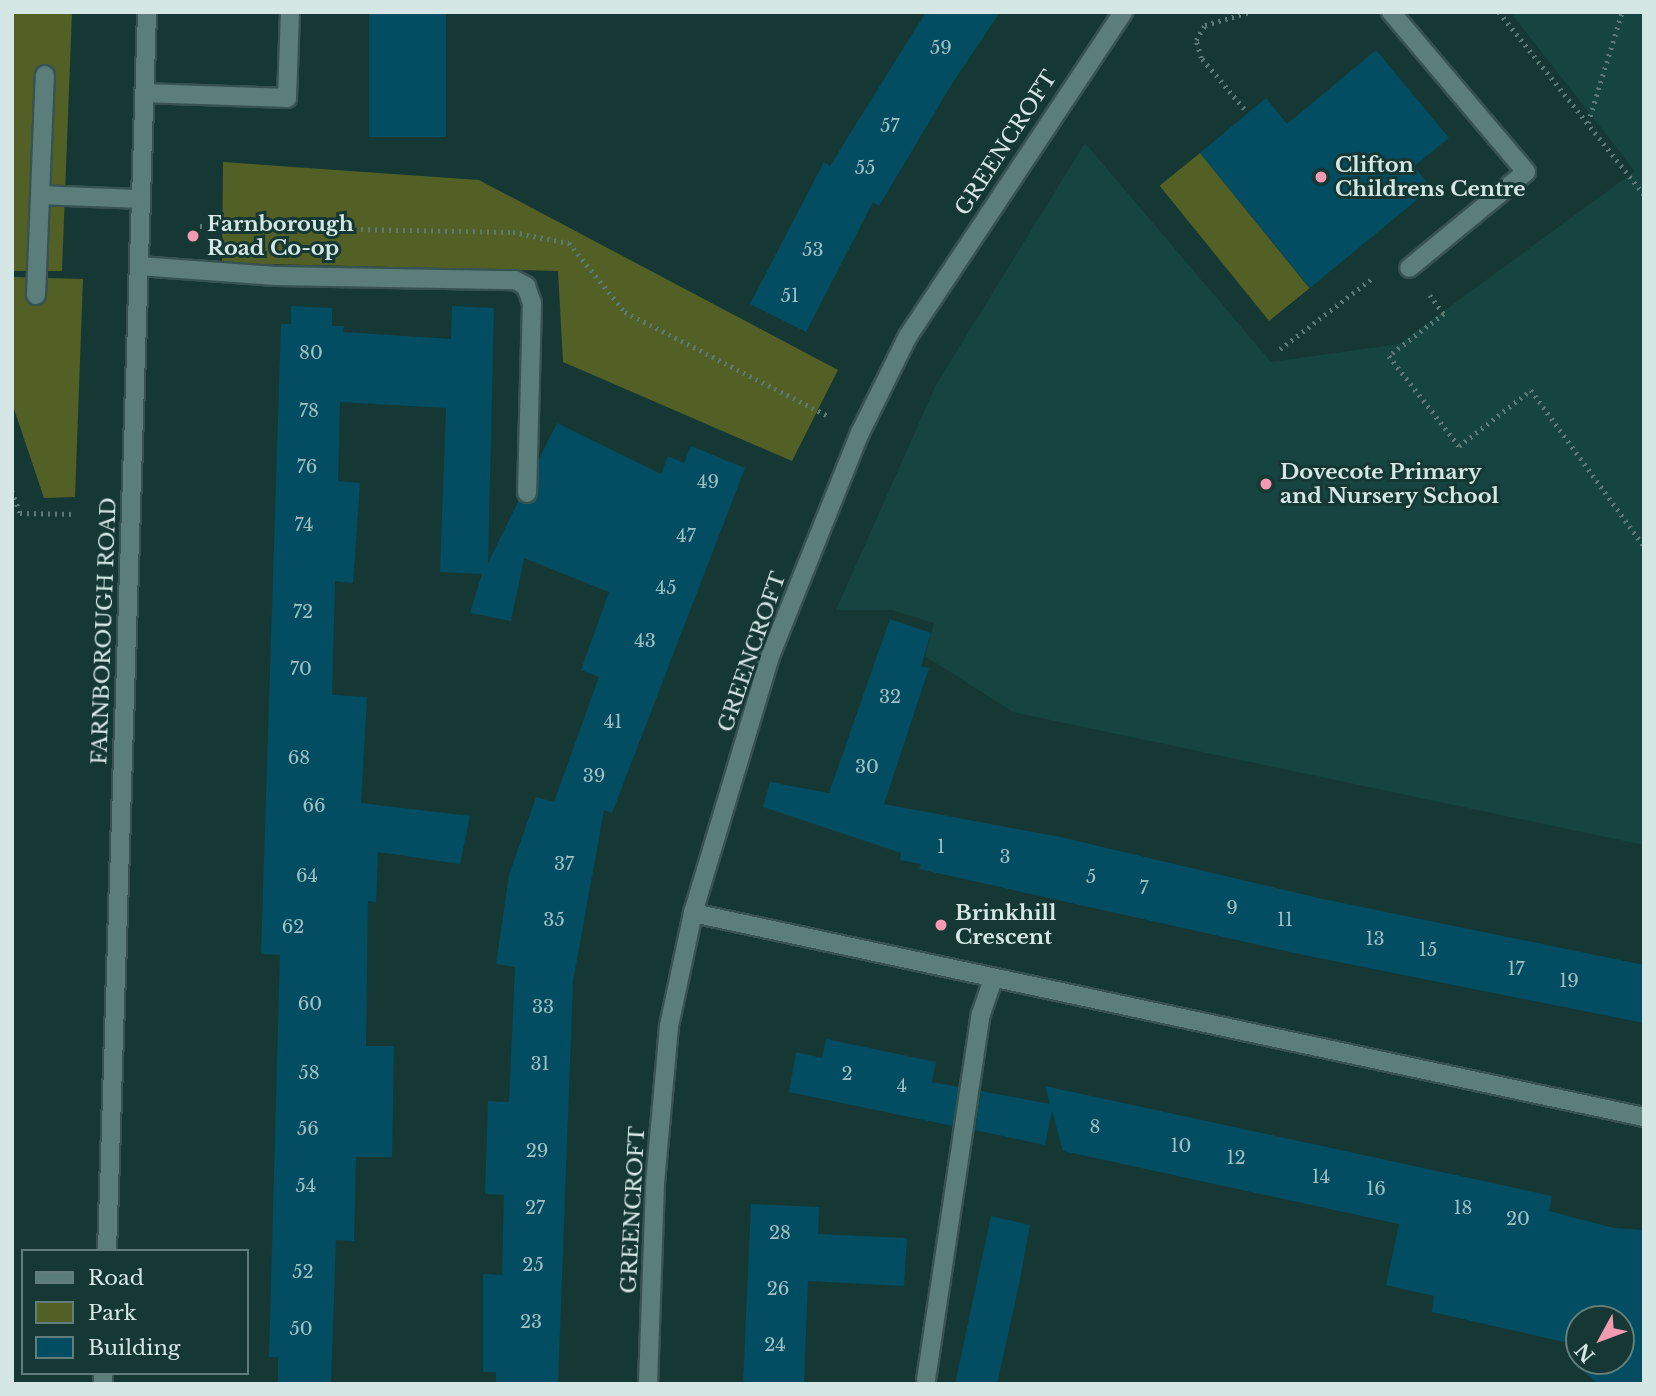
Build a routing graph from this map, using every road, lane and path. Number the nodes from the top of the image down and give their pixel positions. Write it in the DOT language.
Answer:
graph roads {
  1 [pos="147,12"];
  2 [pos="290,12"];
  3 [pos="1122,12"];
  4 [pos="1251,12"];
  5 [pos="1391,12"];
  6 [pos="1499,12"];
  7 [pos="1622,12"];
  8 [pos="45,75"];
  9 [pos="144,93"];
  10 [pos="1244,109"];
  11 [pos="1588,123"];
  12 [pos="1644,194"];
  13 [pos="41,195"];
  14 [pos="141,199"];
  15 [pos="139,266"];
  16 [pos="1409,268"];
  17 [pos="36,295"];
  18 [pos="1280,349"];
  19 [pos="12,491"];
  20 [pos="527,493"];
  21 [pos="75,514"];
  22 [pos="1644,546"];
  23 [pos="692,913"];
  24 [pos="993,979"];
  25 [pos="1644,1117"];
  26 [pos="107,1249"];
  27 [pos="926,1380"];
  28 [pos="648,1384"];
  1 -- 9 [label="street, FARNBOROUGH ROAD"];
  2 -- 9 [label="street"];
  3 -- 23 [label="street, GREENCROFT"];
  4 -- 10 [label="path"];
  5 -- 16 [label="street"];
  6 -- 11 [label="path"];
  7 -- 11 [label="path"];
  8 -- 13 [label="street"];
  9 -- 14 [label="street, FARNBOROUGH ROAD"];
  11 -- 12 [label="path"];
  13 -- 14 [label="street"];
  13 -- 17 [label="street"];
  14 -- 15 [label="street, FARNBOROUGH ROAD"];
  15 -- 20 [label="street"];
  15 -- 26 [label="street, FARNBOROUGH ROAD"];
  16 -- 18 [label="path"];
  16 -- 22 [label="path"];
  19 -- 21 [label="path"];
  23 -- 24 [label="street"];
  23 -- 28 [label="street, GREENCROFT"];
  24 -- 25 [label="street"];
  24 -- 27 [label="street"];
}
